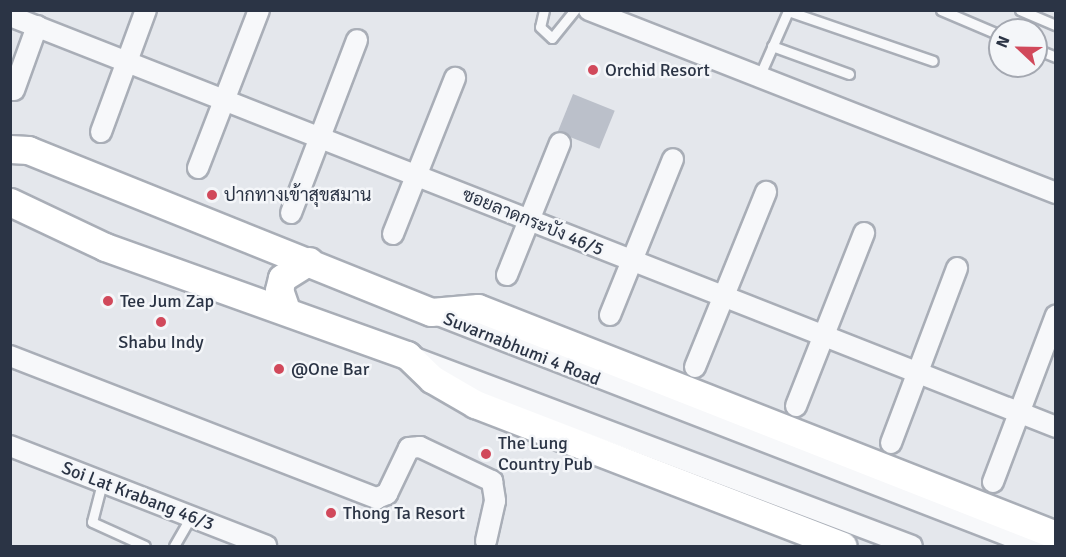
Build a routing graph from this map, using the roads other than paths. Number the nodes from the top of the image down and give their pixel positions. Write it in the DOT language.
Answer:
graph roads {
  1 [pos="146,10"];
  2 [pos="259,10"];
  3 [pos="544,10"];
  4 [pos="575,10"];
  5 [pos="589,10"];
  6 [pos="941,10"];
  7 [pos="1020,10"];
  8 [pos="788,11"];
  9 [pos="10,16"];
  10 [pos="1056,25"];
  11 [pos="37,26"];
  12 [pos="988,30"];
  13 [pos="357,40"];
  14 [pos="772,46"];
  15 [pos="933,61"];
  16 [pos="127,62"];
  17 [pos="849,74"];
  18 [pos="759,77"];
  19 [pos="455,78"];
  20 [pos="14,90"];
  21 [pos="226,99"];
  22 [pos="101,132"];
  23 [pos="321,137"];
  24 [pos="560,143"];
  25 [pos="16,145"];
  26 [pos="673,159"];
  27 [pos="198,168"];
  28 [pos="417,176"];
  29 [pos="766,192"];
  30 [pos="1056,193"];
  31 [pos="10,202"];
  32 [pos="291,213"];
  33 [pos="10,220"];
  34 [pos="529,220"];
  35 [pos="864,233"];
  36 [pos="393,234"];
  37 [pos="105,247"];
  38 [pos="309,261"];
  39 [pos="632,262"];
  40 [pos="957,268"];
  41 [pos="507,274"];
  42 [pos="723,298"];
  43 [pos="286,310"];
  44 [pos="431,312"];
  45 [pos="610,315"];
  46 [pos="1056,315"];
  47 [pos="823,339"];
  48 [pos="407,355"];
  49 [pos="10,356"];
  50 [pos="695,367"];
  51 [pos="917,374"];
  52 [pos="796,406"];
  53 [pos="1019,412"];
  54 [pos="1056,427"];
  55 [pos="891,443"];
  56 [pos="10,446"];
  57 [pos="993,482"];
  58 [pos="102,483"];
  59 [pos="191,517"];
  60 [pos="1056,535"];
  61 [pos="486,541"];
  62 [pos="145,546"];
  63 [pos="174,546"];
  64 [pos="266,546"];
  65 [pos="843,546"];
  66 [pos="912,546"];
  67 [pos="1035,546"];
  1 -- 16 [label="street"];
  2 -- 21 [label="street"];
  3 -- 4 [label="lane"];
  5 -- 18 [label="street"];
  6 -- 12 [label="lane"];
  7 -- 10 [label="lane"];
  8 -- 14 [label="lane"];
  8 -- 15 [label="lane"];
  9 -- 11 [label="street, ซอยลาดกระบัง 46/5"];
  11 -- 16 [label="street, ซอยลาดกระบัง 46/5"];
  11 -- 20 [label="street"];
  13 -- 23 [label="street"];
  14 -- 17 [label="lane"];
  14 -- 18 [label="lane"];
  16 -- 21 [label="street, ซอยลาดกระบัง 46/5"];
  16 -- 22 [label="street"];
  18 -- 30 [label="street"];
  19 -- 28 [label="street"];
  21 -- 23 [label="street, ซอยลาดกระบัง 46/5"];
  21 -- 27 [label="street"];
  23 -- 28 [label="street, ซอยลาดกระบัง 46/5"];
  23 -- 32 [label="street"];
  24 -- 34 [label="street"];
  25 -- 38 [label="street, Suvarnabhumi 4 Road"];
  26 -- 39 [label="street"];
  28 -- 34 [label="street, ซอยลาดกระบัง 46/5"];
  28 -- 36 [label="street"];
  29 -- 42 [label="street"];
  31 -- 37 [label="street"];
  33 -- 37 [label="street"];
  34 -- 39 [label="street, ซอยลาดกระบัง 46/5"];
  34 -- 41 [label="street"];
  35 -- 47 [label="street"];
  37 -- 43 [label="street"];
  38 -- 43 [label="street"];
  38 -- 44 [label="street, Suvarnabhumi 4 Road"];
  39 -- 42 [label="street, ซอยลาดกระบัง 46/5"];
  39 -- 45 [label="street"];
  40 -- 51 [label="street"];
  42 -- 47 [label="street, ซอยลาดกระบัง 46/5"];
  42 -- 50 [label="street"];
  43 -- 48 [label="street"];
  44 -- 60 [label="street"];
  44 -- 67 [label="street, Suvarnabhumi 4 Road"];
  46 -- 53 [label="street"];
  47 -- 51 [label="street, ซอยลาดกระบัง 46/5"];
  47 -- 52 [label="street"];
  48 -- 65 [label="street"];
  48 -- 66 [label="street"];
  49 -- 61 [label="street"];
  51 -- 53 [label="street, ซอยลาดกระบัง 46/5"];
  51 -- 55 [label="street"];
  53 -- 54 [label="street, ซอยลาดกระบัง 46/5"];
  53 -- 57 [label="street"];
  56 -- 58 [label="street, Soi Lat Krabang 46/3"];
  58 -- 59 [label="street, Soi Lat Krabang 46/3"];
  58 -- 62 [label="lane"];
  59 -- 63 [label="lane"];
  59 -- 64 [label="street, Soi Lat Krabang 46/3"];
}
